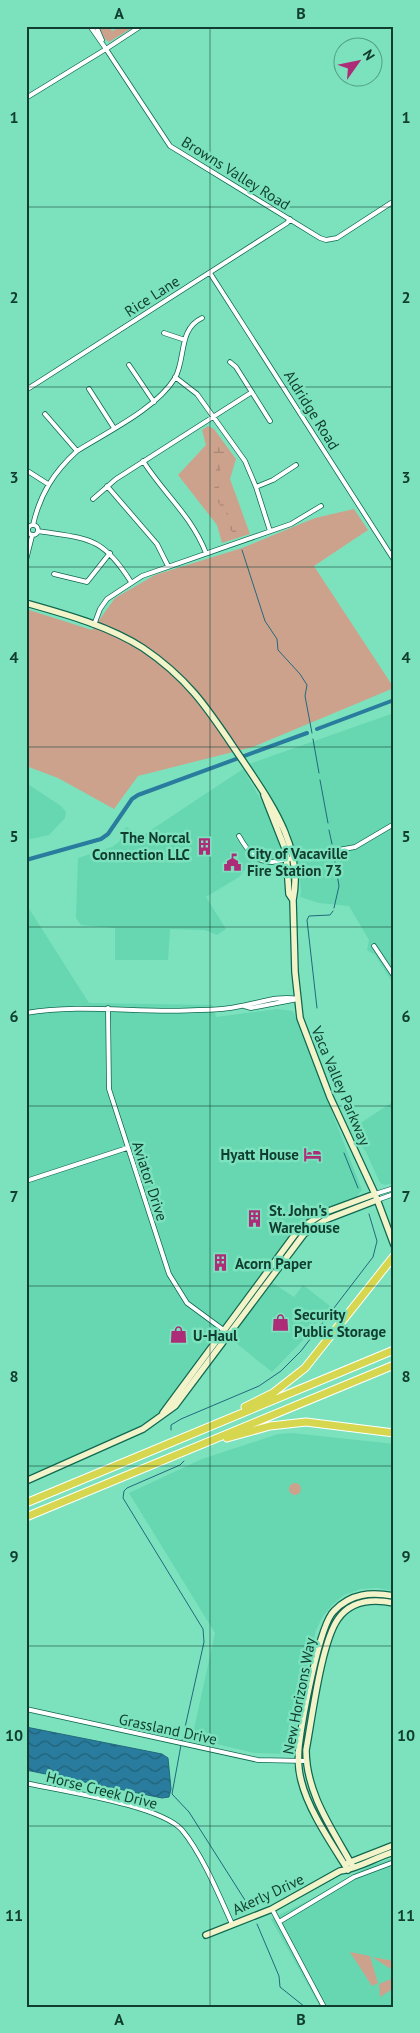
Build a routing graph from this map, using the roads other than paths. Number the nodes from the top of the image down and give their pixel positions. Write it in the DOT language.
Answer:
graph roads {
  1 [pos="90,26"];
  2 [pos="96,26"];
  3 [pos="140,26"];
  4 [pos="106,49"];
  5 [pos="26,98"];
  6 [pos="394,201"];
  7 [pos="290,220"];
  8 [pos="210,273"];
  9 [pos="202,318"];
  10 [pos="164,333"];
  11 [pos="185,340"];
  12 [pos="230,362"];
  13 [pos="129,366"];
  14 [pos="176,377"];
  15 [pos="89,389"];
  16 [pos="26,390"];
  17 [pos="252,392"];
  18 [pos="154,402"];
  19 [pos="45,414"];
  20 [pos="213,417"];
  21 [pos="270,421"];
  22 [pos="114,428"];
  23 [pos="77,451"];
  24 [pos="143,461"];
  25 [pos="296,465"];
  26 [pos="26,470"];
  27 [pos="48,484"];
  28 [pos="107,486"];
  29 [pos="256,487"];
  30 [pos="93,499"];
  31 [pos="321,506"];
  32 [pos="33,525"];
  33 [pos="27,529"];
  34 [pos="38,531"];
  35 [pos="270,531"];
  36 [pos="32,536"];
  37 [pos="110,553"];
  38 [pos="206,553"];
  39 [pos="26,560"];
  40 [pos="394,560"];
  41 [pos="168,566"];
  42 [pos="54,574"];
  43 [pos="131,582"];
  44 [pos="26,603"];
  45 [pos="94,625"];
  46 [pos="394,824"];
  47 [pos="239,836"];
  48 [pos="289,858"];
  49 [pos="374,946"];
  50 [pos="394,976"];
  51 [pos="298,999"];
  52 [pos="108,1008"];
  53 [pos="26,1013"];
  54 [pos="127,1148"];
  55 [pos="26,1181"];
  56 [pos="394,1188"];
  57 [pos="394,1194"];
  58 [pos="376,1197"];
  59 [pos="313,1218"];
  60 [pos="394,1245"];
  61 [pos="287,1255"];
  62 [pos="394,1256"];
  63 [pos="223,1330"];
  64 [pos="229,1334"];
  65 [pos="394,1350"];
  66 [pos="394,1365"];
  67 [pos="161,1417"];
  68 [pos="394,1433"];
  69 [pos="187,1436"];
  70 [pos="200,1445"];
  71 [pos="26,1481"];
  72 [pos="26,1503"];
  73 [pos="26,1517"];
  74 [pos="394,1596"];
  75 [pos="394,1604"];
  76 [pos="26,1709"];
  77 [pos="298,1761"];
  78 [pos="306,1761"];
  79 [pos="26,1783"];
  80 [pos="394,1845"];
  81 [pos="394,1852"];
  82 [pos="394,1862"];
  83 [pos="349,1866"];
  84 [pos="272,1909"];
  85 [pos="279,1922"];
  86 [pos="232,1924"];
  87 [pos="206,1935"];
  88 [pos="324,2007"];
  1 -- 4 [label="street"];
  2 -- 4 [label="street"];
  3 -- 4 [label="street"];
  4 -- 5 [label="street"];
  4 -- 7 [label="street, Browns Valley Road"];
  6 -- 7 [label="street, Browns Valley Road"];
  7 -- 8 [label="street, Rice Lane"];
  8 -- 16 [label="street, Rice Lane"];
  8 -- 40 [label="street, Aldridge Road"];
  9 -- 11 [label="street"];
  10 -- 11 [label="street"];
  11 -- 14 [label="street"];
  12 -- 17 [label="street"];
  13 -- 18 [label="street"];
  14 -- 18 [label="street"];
  14 -- 20 [label="street"];
  15 -- 22 [label="street"];
  17 -- 20 [label="street"];
  17 -- 21 [label="street"];
  18 -- 22 [label="street"];
  19 -- 23 [label="street"];
  20 -- 24 [label="street"];
  20 -- 29 [label="street"];
  22 -- 23 [label="street"];
  23 -- 27 [label="street"];
  24 -- 28 [label="street"];
  24 -- 38 [label="street"];
  25 -- 29 [label="street"];
  26 -- 27 [label="street"];
  27 -- 32 [label="street"];
  28 -- 30 [label="street"];
  28 -- 41 [label="street"];
  29 -- 35 [label="street"];
  31 -- 35 [label="street"];
  32 -- 33 [label="street"];
  32 -- 34 [label="street"];
  33 -- 36 [label="street"];
  34 -- 36 [label="street"];
  34 -- 37 [label="street"];
  35 -- 38 [label="street"];
  36 -- 39 [label="street"];
  37 -- 42 [label="street"];
  37 -- 43 [label="street"];
  38 -- 41 [label="street"];
  41 -- 43 [label="street"];
  43 -- 45 [label="street"];
  44 -- 45 [label="street, Vaca Valley Parkway"];
  45 -- 48 [label="street, Vaca Valley Parkway"];
  46 -- 48 [label="street"];
  47 -- 48 [label="street"];
  48 -- 51 [label="street, Vaca Valley Parkway"];
  49 -- 50 [label="street"];
  51 -- 52 [label="street"];
  51 -- 58 [label="street, Vaca Valley Parkway"];
  52 -- 53 [label="street"];
  52 -- 54 [label="street, Aviator Drive"];
  54 -- 55 [label="street"];
  54 -- 63 [label="street, Aviator Drive"];
  56 -- 58 [label="street"];
  57 -- 58 [label="street"];
  58 -- 59 [label="street"];
  58 -- 60 [label="street, Vaca Valley Parkway"];
  58 -- 61 [label="street"];
  59 -- 61 [label="street"];
  59 -- 63 [label="street"];
  61 -- 64 [label="street"];
  62 -- 69 [label="highway"];
  63 -- 64 [label="street, Aviator Drive"];
  63 -- 67 [label="street"];
  64 -- 67 [label="street"];
  65 -- 69 [label="highway"];
  66 -- 70 [label="highway"];
  67 -- 71 [label="street"];
  68 -- 70 [label="highway"];
  69 -- 72 [label="highway"];
  70 -- 73 [label="highway"];
  74 -- 77 [label="street, New Horizons Way"];
  75 -- 78 [label="street, New Horizons Way"];
  76 -- 77 [label="street, Grassland Drive"];
  77 -- 78 [label="street, Grassland Drive"];
  77 -- 83 [label="street, New Horizons Way"];
  78 -- 83 [label="street, New Horizons Way"];
  79 -- 86 [label="street, Horse Creek Drive"];
  80 -- 83 [label="street, Akerly Drive"];
  81 -- 83 [label="street, Akerly Drive"];
  82 -- 85 [label="street"];
  83 -- 84 [label="street, Akerly Drive"];
  84 -- 85 [label="street"];
  84 -- 86 [label="street, Akerly Drive"];
  85 -- 88 [label="street"];
  86 -- 87 [label="street, Akerly Drive"];
}
